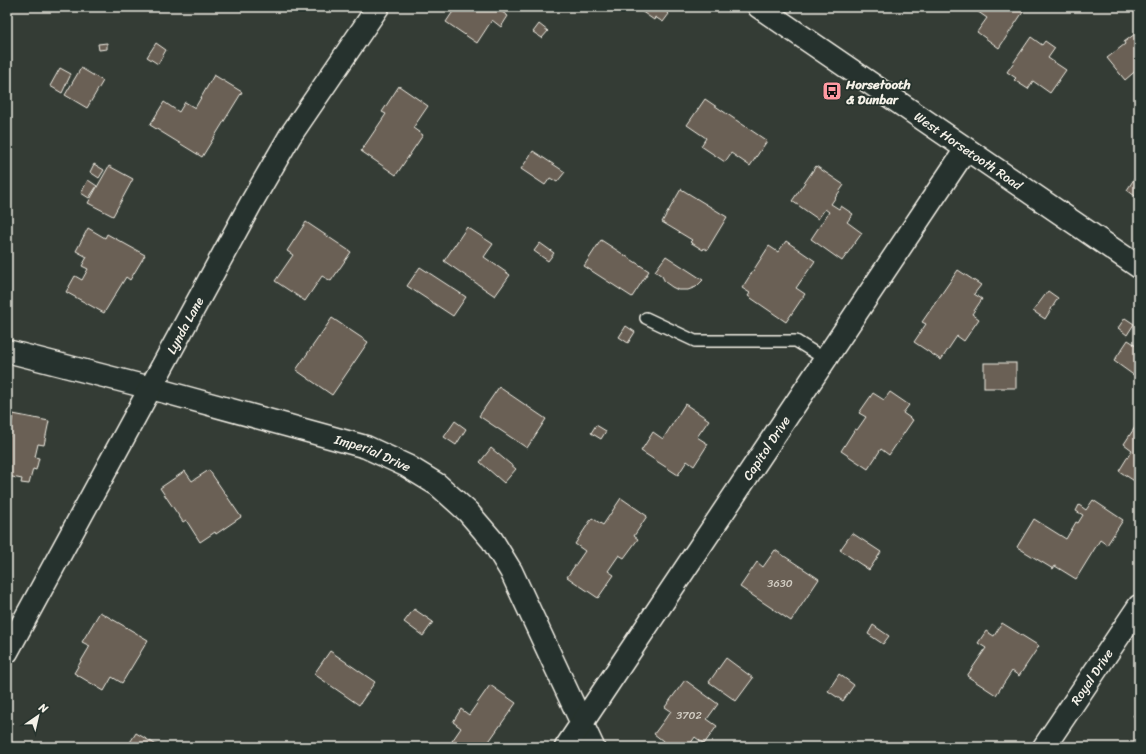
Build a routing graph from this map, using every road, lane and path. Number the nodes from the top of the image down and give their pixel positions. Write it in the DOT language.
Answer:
graph roads {
  1 [pos="378,7"];
  2 [pos="759,7"];
  3 [pos="966,149"];
  4 [pos="1139,268"];
  5 [pos="646,318"];
  6 [pos="7,350"];
  7 [pos="826,359"];
  8 [pos="151,388"];
  9 [pos="1139,606"];
  10 [pos="7,652"];
  11 [pos="581,722"];
  12 [pos="566,747"];
  13 [pos="593,747"];
  14 [pos="1044,747"];
  1 -- 8 [label="street, Lynda Lane"];
  2 -- 3 [label="street, West Horsetooth Road"];
  3 -- 4 [label="street, West Horsetooth Road"];
  3 -- 7 [label="street, Capitol Drive"];
  5 -- 7 [label="lane"];
  6 -- 8 [label="street, Imperial Drive"];
  7 -- 11 [label="street, Capitol Drive"];
  8 -- 10 [label="street, Lynda Lane"];
  8 -- 11 [label="street, Imperial Drive"];
  9 -- 14 [label="street, Royal Drive"];
  11 -- 12 [label="street, Capitol Drive"];
  11 -- 13 [label="street, Imperial Drive"];
}
